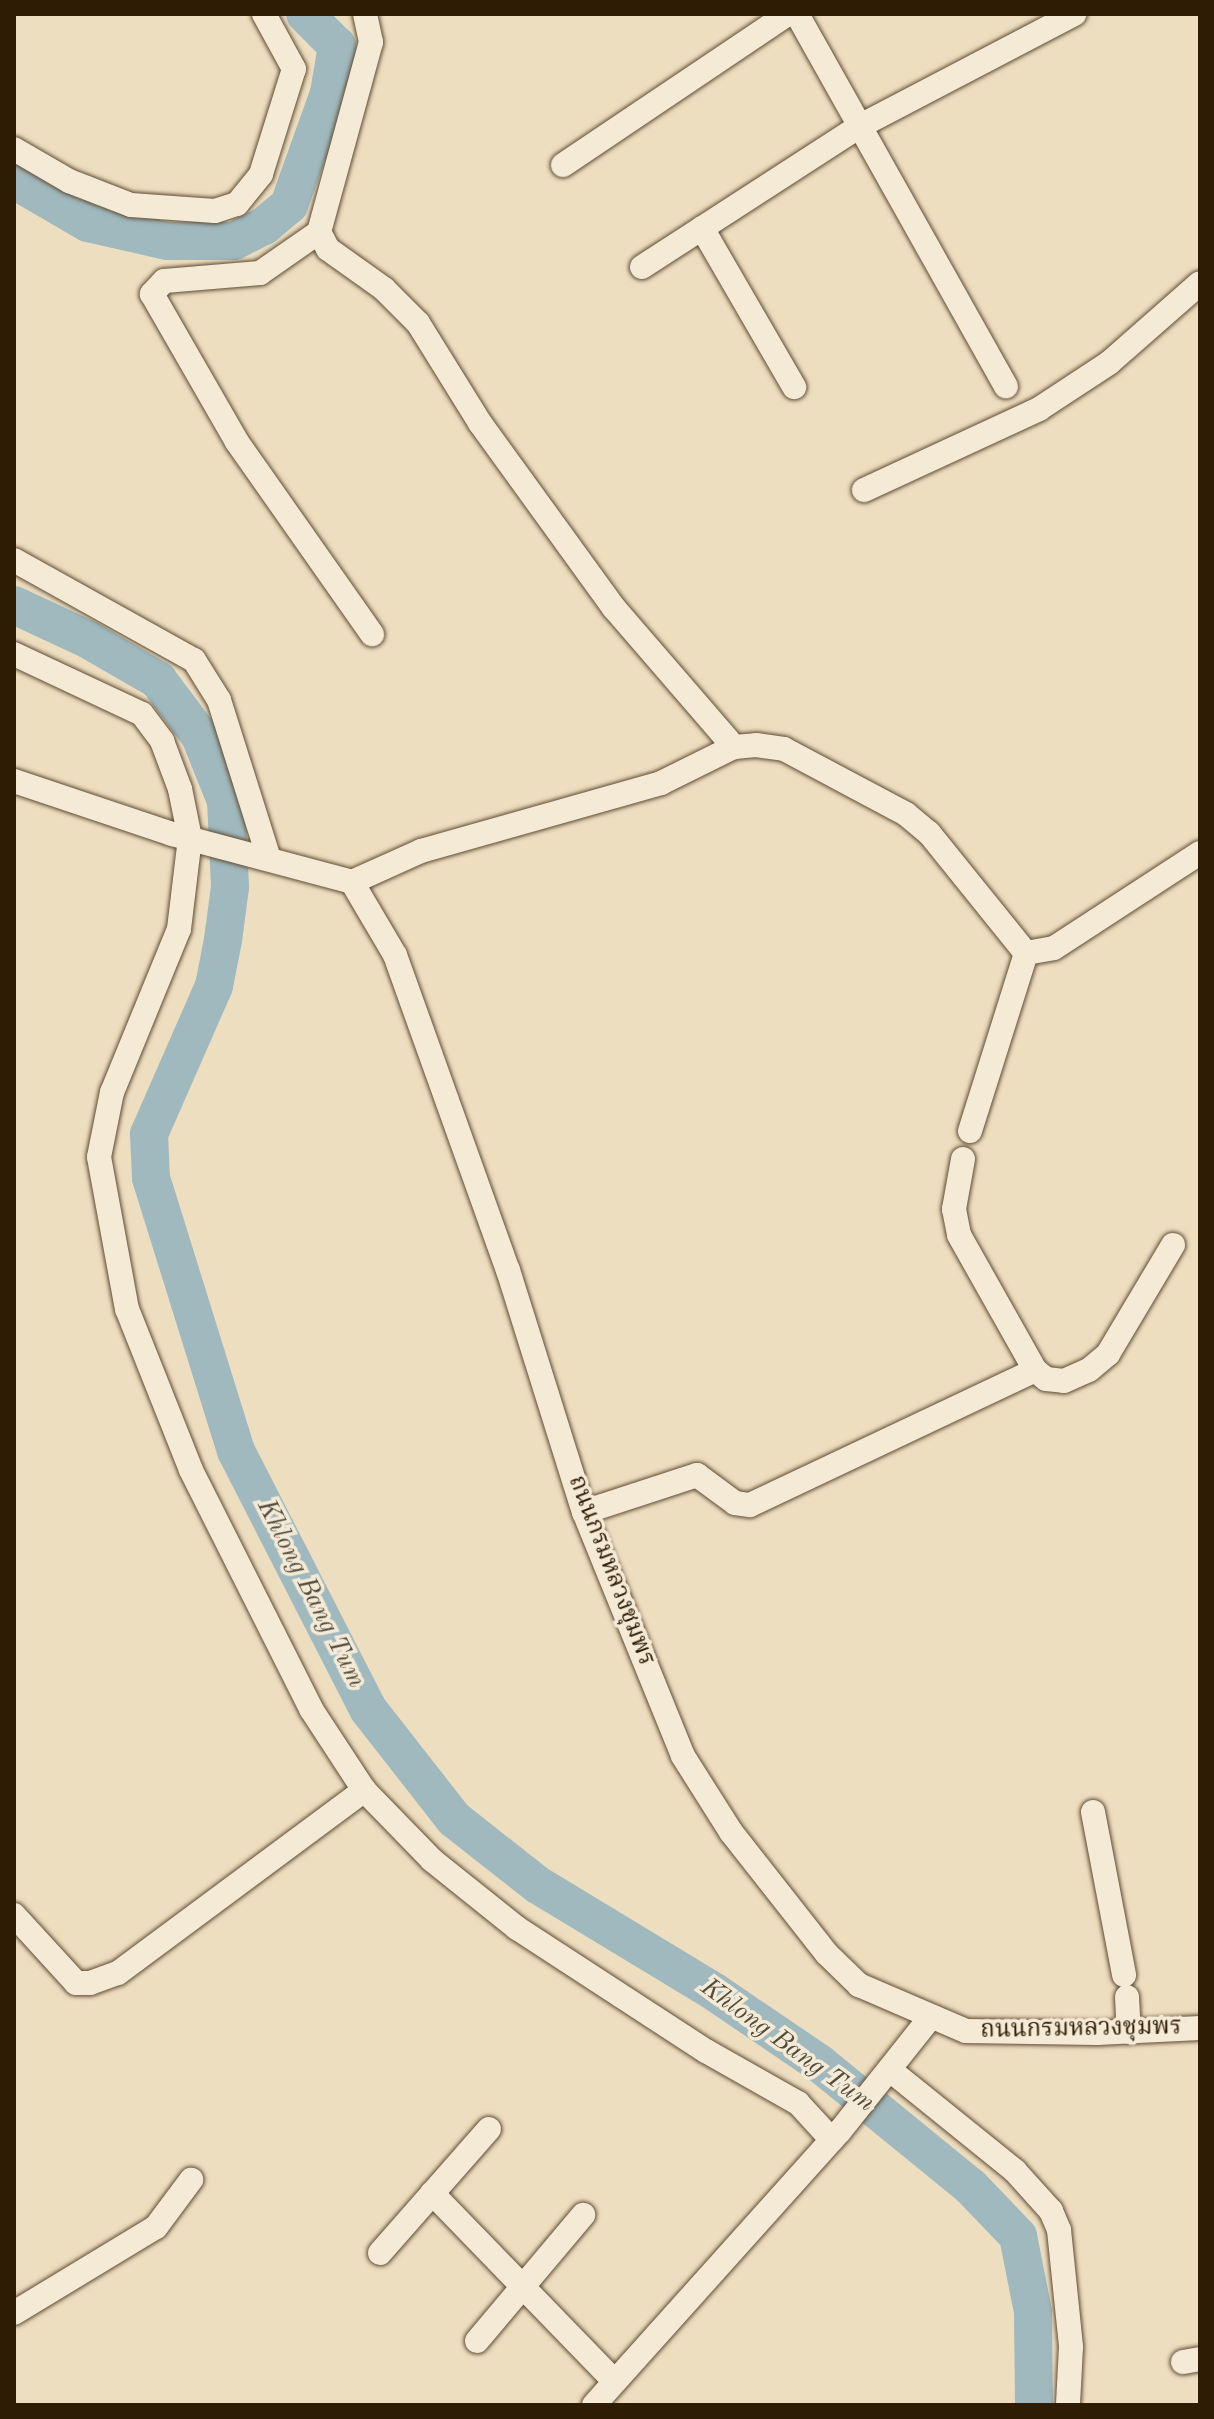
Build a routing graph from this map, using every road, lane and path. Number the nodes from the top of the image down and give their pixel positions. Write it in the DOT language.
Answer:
graph roads {
  1 [pos="264,14"];
  2 [pos="365,14"];
  3 [pos="788,14"];
  4 [pos="797,14"];
  5 [pos="1074,14"];
  6 [pos="860,126"];
  7 [pos="14,149"];
  8 [pos="563,165"];
  9 [pos="702,228"];
  10 [pos="319,232"];
  11 [pos="642,267"];
  12 [pos="1200,283"];
  13 [pos="1006,386"];
  14 [pos="794,387"];
  15 [pos="864,490"];
  16 [pos="14,560"];
  17 [pos="372,634"];
  18 [pos="14,654"];
  19 [pos="734,747"];
  20 [pos="14,781"];
  21 [pos="201,842"];
  22 [pos="1200,853"];
  23 [pos="262,857"];
  24 [pos="352,882"];
  25 [pos="1026,953"];
  26 [pos="970,1131"];
  27 [pos="963,1159"];
  28 [pos="1173,1245"];
  29 [pos="1035,1370"];
  30 [pos="584,1512"];
  31 [pos="364,1790"];
  32 [pos="1093,1812"];
  33 [pos="14,1915"];
  34 [pos="930,2018"];
  35 [pos="1200,2028"];
  36 [pos="1129,2032"];
  37 [pos="888,2072"];
  38 [pos="489,2129"];
  39 [pos="836,2136"];
  40 [pos="191,2180"];
  41 [pos="432,2193"];
  42 [pos="583,2215"];
  43 [pos="380,2253"];
  44 [pos="524,2287"];
  45 [pos="14,2313"];
  46 [pos="477,2341"];
  47 [pos="614,2381"];
  48 [pos="1068,2404"];
  49 [pos="594,2405"];
  1 -- 7 [label="street"];
  2 -- 10 [label="street"];
  3 -- 8 [label="street"];
  4 -- 6 [label="street"];
  5 -- 6 [label="street"];
  6 -- 9 [label="street"];
  6 -- 13 [label="street"];
  9 -- 11 [label="street"];
  9 -- 14 [label="street"];
  10 -- 17 [label="street"];
  10 -- 19 [label="street"];
  12 -- 15 [label="street"];
  16 -- 23 [label="street"];
  18 -- 21 [label="street"];
  19 -- 24 [label="street"];
  19 -- 25 [label="street"];
  20 -- 21 [label="street"];
  21 -- 23 [label="street"];
  21 -- 31 [label="street"];
  22 -- 25 [label="street"];
  23 -- 24 [label="street"];
  24 -- 30 [label="street, ถนนกรมหลวงชุมพร"];
  25 -- 26 [label="street"];
  27 -- 29 [label="street"];
  28 -- 29 [label="street"];
  29 -- 30 [label="street"];
  30 -- 34 [label="street, ถนนกรมหลวงชุมพร"];
  31 -- 33 [label="street"];
  31 -- 39 [label="street"];
  32 -- 36 [label="street"];
  34 -- 36 [label="street, ถนนกรมหลวงชุมพร"];
  34 -- 37 [label="street"];
  35 -- 36 [label="street, ถนนกรมหลวงชุมพร"];
  37 -- 39 [label="street"];
  37 -- 48 [label="street"];
  38 -- 41 [label="street"];
  39 -- 47 [label="street"];
  40 -- 45 [label="street"];
  41 -- 43 [label="street"];
  41 -- 44 [label="street"];
  42 -- 44 [label="street"];
  44 -- 46 [label="street"];
  44 -- 47 [label="street"];
  47 -- 49 [label="street"];
}
